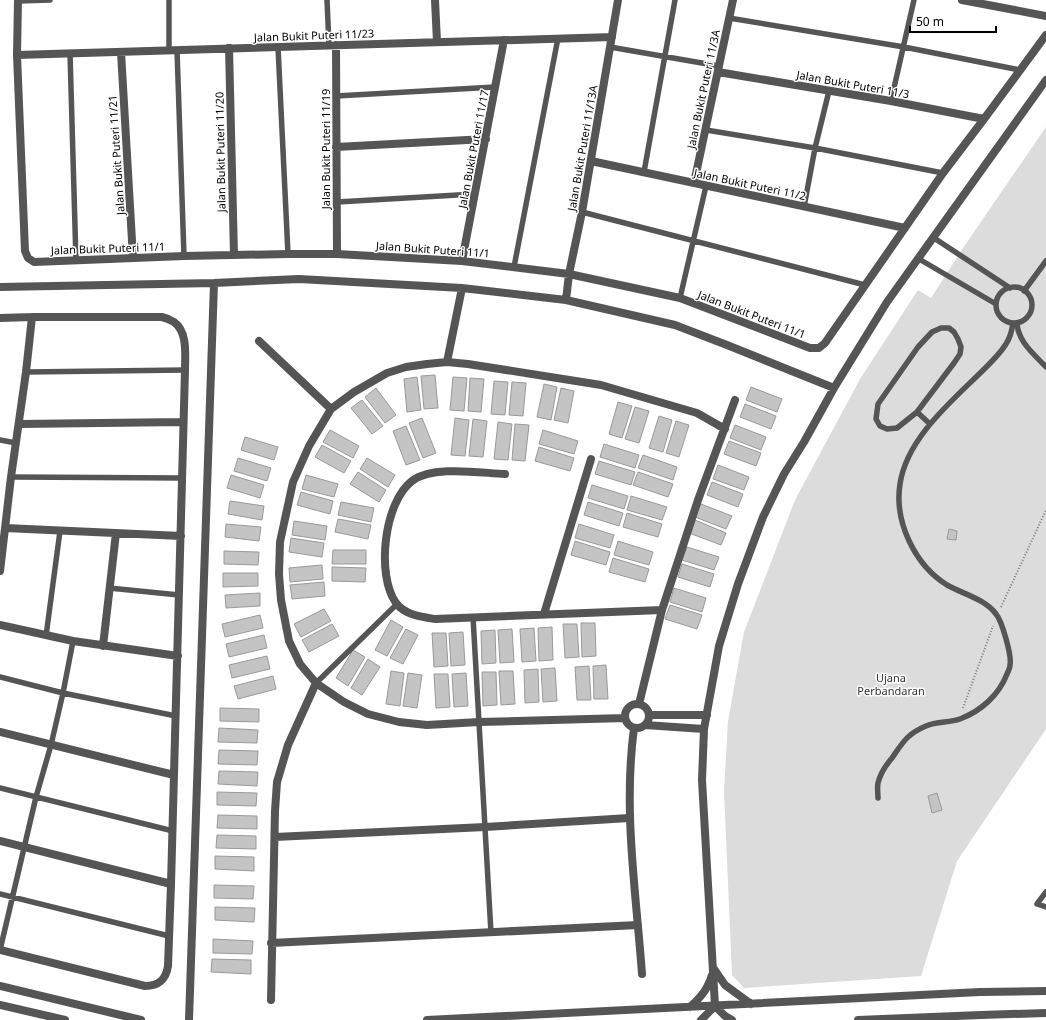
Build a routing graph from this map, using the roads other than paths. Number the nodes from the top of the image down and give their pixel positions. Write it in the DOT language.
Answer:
graph roads {
  1 [pos="50,0"];
  2 [pos="168,0"];
  3 [pos="327,0"];
  4 [pos="435,0"];
  5 [pos="618,0"];
  6 [pos="675,0"];
  7 [pos="733,0"];
  8 [pos="914,0"];
  9 [pos="962,0"];
  10 [pos="18,1"];
  11 [pos="1046,16"];
  12 [pos="730,18"];
  13 [pos="1046,35"];
  14 [pos="612,36"];
  15 [pos="558,38"];
  16 [pos="504,40"];
  17 [pos="437,42"];
  18 [pos="332,45"];
  19 [pos="278,47"];
  20 [pos="610,47"];
  21 [pos="904,47"];
  22 [pos="228,48"];
  23 [pos="173,50"];
  24 [pos="121,52"];
  25 [pos="70,53"];
  26 [pos="17,55"];
  27 [pos="665,57"];
  28 [pos="719,69"];
  29 [pos="1020,70"];
  30 [pos="1046,80"];
  31 [pos="495,87"];
  32 [pos="829,91"];
  33 [pos="336,96"];
  34 [pos="891,102"];
  35 [pos="984,119"];
  36 [pos="706,130"];
  37 [pos="486,139"];
  38 [pos="336,147"];
  39 [pos="816,148"];
  40 [pos="591,161"];
  41 [pos="644,172"];
  42 [pos="942,173"];
  43 [pos="694,183"];
  44 [pos="706,186"];
  45 [pos="475,194"];
  46 [pos="337,202"];
  47 [pos="804,207"];
  48 [pos="582,212"];
  49 [pos="905,228"];
  50 [pos="934,238"];
  51 [pos="694,241"];
  52 [pos="288,254"];
  53 [pos="337,254"];
  54 [pos="184,256"];
  55 [pos="234,256"];
  56 [pos="133,258"];
  57 [pos="919,259"];
  58 [pos="76,261"];
  59 [pos="462,261"];
  60 [pos="1046,261"];
  61 [pos="514,267"];
  62 [pos="569,274"];
  63 [pos="214,283"];
  64 [pos="865,285"];
  65 [pos="0,287"];
  66 [pos="462,288"];
  67 [pos="1010,288"];
  68 [pos="1024,291"];
  69 [pos="680,298"];
  70 [pos="566,300"];
  71 [pos="996,304"];
  72 [pos="32,317"];
  73 [pos="0,318"];
  74 [pos="1015,323"];
  75 [pos="259,341"];
  76 [pos="447,362"];
  77 [pos="1046,367"];
  78 [pos="185,370"];
  79 [pos="26,372"];
  80 [pos="834,388"];
  81 [pos="735,400"];
  82 [pos="331,409"];
  83 [pos="918,412"];
  84 [pos="183,422"];
  85 [pos="19,424"];
  86 [pos="930,424"];
  87 [pos="725,429"];
  88 [pos="0,440"];
  89 [pos="16,443"];
  90 [pos="591,459"];
  91 [pos="505,474"];
  92 [pos="11,477"];
  93 [pos="182,478"];
  94 [pos="5,528"];
  95 [pos="60,531"];
  96 [pos="116,533"];
  97 [pos="181,536"];
  98 [pos="0,571"];
  99 [pos="109,588"];
  100 [pos="179,596"];
  101 [pos="397,604"];
  102 [pos="662,610"];
  103 [pos="544,614"];
  104 [pos="473,617"];
  105 [pos="0,625"];
  106 [pos="46,636"];
  107 [pos="72,641"];
  108 [pos="103,646"];
  109 [pos="178,656"];
  110 [pos="0,677"];
  111 [pos="316,683"];
  112 [pos="63,693"];
  113 [pos="639,704"];
  114 [pos="649,714"];
  115 [pos="707,715"];
  116 [pos="176,716"];
  117 [pos="625,718"];
  118 [pos="479,722"];
  119 [pos="645,725"];
  120 [pos="634,728"];
  121 [pos="704,729"];
  122 [pos="0,732"];
  123 [pos="51,745"];
  124 [pos="174,775"];
  125 [pos="0,788"];
  126 [pos="36,797"];
  127 [pos="878,798"];
  128 [pos="629,818"];
  129 [pos="485,827"];
  130 [pos="173,831"];
  131 [pos="275,838"];
  132 [pos="0,841"];
  133 [pos="24,847"];
  134 [pos="171,884"];
  135 [pos="1046,892"];
  136 [pos="0,894"];
  137 [pos="13,898"];
  138 [pos="1046,907"];
  139 [pos="638,925"];
  140 [pos="491,933"];
  141 [pos="169,936"];
  142 [pos="271,943"];
  143 [pos="0,950"];
  144 [pos="714,968"];
  145 [pos="642,974"];
  146 [pos="0,986"];
  147 [pos="1046,991"];
  148 [pos="270,1000"];
  149 [pos="751,1004"];
  150 [pos="0,1005"];
  151 [pos="715,1006"];
  152 [pos="690,1007"];
  153 [pos="1046,1014"];
  154 [pos="65,1020"];
  155 [pos="141,1020"];
  156 [pos="189,1020"];
  157 [pos="427,1020"];
  158 [pos="701,1020"];
  159 [pos="732,1020"];
  160 [pos="858,1020"];
  1 -- 10 [label="lane"];
  2 -- 23 [label="lane"];
  3 -- 18 [label="lane"];
  4 -- 17 [label="street"];
  5 -- 14 [label="street, Jalan Bukit Puteri 11/13A"];
  6 -- 27 [label="lane"];
  7 -- 12 [label="street, Jalan Bukit Puteri 11/3A"];
  8 -- 21 [label="lane"];
  9 -- 11 [label="street"];
  10 -- 26 [label="street"];
  12 -- 21 [label="lane"];
  12 -- 28 [label="street, Jalan Bukit Puteri 11/3A"];
  13 -- 29 [label="street"];
  14 -- 15 [label="street, Jalan Bukit Puteri 11/23"];
  14 -- 20 [label="street, Jalan Bukit Puteri 11/13A"];
  15 -- 16 [label="street, Jalan Bukit Puteri 11/23"];
  15 -- 61 [label="lane"];
  16 -- 17 [label="street, Jalan Bukit Puteri 11/23"];
  16 -- 31 [label="street, Jalan Bukit Puteri 11/17"];
  17 -- 18 [label="street, Jalan Bukit Puteri 11/23"];
  18 -- 19 [label="street, Jalan Bukit Puteri 11/23"];
  18 -- 33 [label="street, Jalan Bukit Puteri 11/19"];
  19 -- 22 [label="street, Jalan Bukit Puteri 11/23"];
  19 -- 52 [label="lane"];
  20 -- 27 [label="lane"];
  20 -- 40 [label="street, Jalan Bukit Puteri 11/13A"];
  21 -- 29 [label="lane"];
  21 -- 34 [label="lane"];
  22 -- 23 [label="street, Jalan Bukit Puteri 11/23"];
  22 -- 55 [label="street, Jalan Bukit Puteri 11/20"];
  23 -- 24 [label="street, Jalan Bukit Puteri 11/23"];
  23 -- 54 [label="lane"];
  24 -- 25 [label="street, Jalan Bukit Puteri 11/23"];
  24 -- 56 [label="street, Jalan Bukit Puteri 11/21"];
  25 -- 26 [label="street, Jalan Bukit Puteri 11/23"];
  25 -- 58 [label="lane"];
  26 -- 58 [label="street, Jalan Bukit Puteri 11/1"];
  27 -- 28 [label="lane"];
  27 -- 41 [label="lane"];
  28 -- 32 [label="street, Jalan Bukit Puteri 11/3"];
  28 -- 36 [label="street, Jalan Bukit Puteri 11/3A"];
  29 -- 35 [label="street"];
  30 -- 50 [label="street"];
  31 -- 33 [label="lane"];
  31 -- 37 [label="street, Jalan Bukit Puteri 11/17"];
  32 -- 34 [label="street, Jalan Bukit Puteri 11/3"];
  32 -- 39 [label="lane"];
  33 -- 38 [label="street, Jalan Bukit Puteri 11/19"];
  34 -- 35 [label="street, Jalan Bukit Puteri 11/3"];
  35 -- 42 [label="street"];
  36 -- 39 [label="lane"];
  36 -- 43 [label="street, Jalan Bukit Puteri 11/3A"];
  37 -- 38 [label="street"];
  37 -- 45 [label="street, Jalan Bukit Puteri 11/17"];
  38 -- 46 [label="street, Jalan Bukit Puteri 11/19"];
  39 -- 42 [label="lane"];
  39 -- 47 [label="lane"];
  40 -- 41 [label="street, Jalan Bukit Puteri 11/2"];
  40 -- 48 [label="street, Jalan Bukit Puteri 11/13A"];
  41 -- 43 [label="street, Jalan Bukit Puteri 11/2"];
  42 -- 49 [label="street"];
  43 -- 44 [label="street, Jalan Bukit Puteri 11/2"];
  44 -- 47 [label="street, Jalan Bukit Puteri 11/2"];
  44 -- 51 [label="lane"];
  45 -- 46 [label="lane"];
  45 -- 59 [label="street, Jalan Bukit Puteri 11/17"];
  46 -- 53 [label="street, Jalan Bukit Puteri 11/19"];
  47 -- 49 [label="street, Jalan Bukit Puteri 11/2"];
  48 -- 51 [label="lane"];
  48 -- 62 [label="street, Jalan Bukit Puteri 11/13A"];
  49 -- 64 [label="street"];
  50 -- 57 [label="street"];
  50 -- 67 [label="lane"];
  51 -- 64 [label="lane"];
  51 -- 69 [label="lane"];
  52 -- 53 [label="street, Jalan Bukit Puteri 11/1"];
  52 -- 55 [label="street, Jalan Bukit Puteri 11/1"];
  53 -- 59 [label="street, Jalan Bukit Puteri 11/1"];
  54 -- 55 [label="street, Jalan Bukit Puteri 11/1"];
  54 -- 56 [label="street, Jalan Bukit Puteri 11/1"];
  56 -- 58 [label="street, Jalan Bukit Puteri 11/1"];
  57 -- 71 [label="lane"];
  57 -- 80 [label="street"];
  59 -- 61 [label="street, Jalan Bukit Puteri 11/1"];
  60 -- 68 [label="lane"];
  61 -- 62 [label="street, Jalan Bukit Puteri 11/1"];
  62 -- 69 [label="street, Jalan Bukit Puteri 11/1"];
  62 -- 70 [label="street, Jalan Bukit Puteri 11/13A"];
  63 -- 65 [label="street"];
  63 -- 66 [label="street"];
  63 -- 156 [label="street"];
  64 -- 69 [label="street, Jalan Bukit Puteri 11/1"];
  66 -- 70 [label="street"];
  66 -- 76 [label="street"];
  67 -- 68 [label="lane"];
  67 -- 71 [label="lane"];
  68 -- 74 [label="lane"];
  70 -- 80 [label="street"];
  71 -- 74 [label="lane"];
  72 -- 73 [label="street"];
  72 -- 78 [label="street"];
  72 -- 79 [label="street"];
  74 -- 77 [label="lane"];
  74 -- 86 [label="lane"];
  75 -- 82 [label="street"];
  76 -- 82 [label="street"];
  76 -- 87 [label="street"];
  78 -- 79 [label="lane"];
  78 -- 84 [label="street"];
  79 -- 85 [label="street"];
  80 -- 115 [label="street"];
  81 -- 87 [label="street"];
  82 -- 111 [label="street"];
  83 -- 83 [label="lane"];
  83 -- 86 [label="lane"];
  84 -- 85 [label="street"];
  84 -- 93 [label="street"];
  85 -- 89 [label="street"];
  86 -- 127 [label="lane"];
  87 -- 102 [label="street"];
  88 -- 89 [label="lane"];
  89 -- 92 [label="street"];
  90 -- 103 [label="street"];
  91 -- 101 [label="street"];
  92 -- 93 [label="lane"];
  92 -- 94 [label="street"];
  93 -- 97 [label="street"];
  94 -- 95 [label="street"];
  94 -- 98 [label="street"];
  95 -- 96 [label="street"];
  95 -- 106 [label="lane"];
  96 -- 97 [label="street"];
  96 -- 99 [label="street"];
  97 -- 100 [label="street"];
  99 -- 100 [label="lane"];
  99 -- 108 [label="street"];
  100 -- 109 [label="street"];
  101 -- 104 [label="street"];
  101 -- 111 [label="lane"];
  102 -- 103 [label="street"];
  102 -- 113 [label="street"];
  103 -- 104 [label="street"];
  104 -- 118 [label="lane"];
  105 -- 106 [label="street"];
  106 -- 107 [label="street"];
  107 -- 108 [label="street"];
  107 -- 112 [label="lane"];
  108 -- 109 [label="street"];
  109 -- 116 [label="street"];
  110 -- 112 [label="lane"];
  111 -- 118 [label="street"];
  111 -- 131 [label="street"];
  112 -- 116 [label="lane"];
  112 -- 123 [label="lane"];
  113 -- 114 [label="street"];
  113 -- 117 [label="street"];
  114 -- 115 [label="street"];
  114 -- 119 [label="street"];
  115 -- 121 [label="street"];
  116 -- 124 [label="street"];
  117 -- 118 [label="street"];
  117 -- 120 [label="street"];
  118 -- 129 [label="lane"];
  119 -- 120 [label="street"];
  119 -- 121 [label="street"];
  120 -- 128 [label="street"];
  121 -- 144 [label="street"];
  122 -- 123 [label="street"];
  123 -- 124 [label="street"];
  123 -- 126 [label="lane"];
  124 -- 130 [label="street"];
  125 -- 126 [label="lane"];
  126 -- 130 [label="lane"];
  126 -- 133 [label="lane"];
  128 -- 129 [label="street"];
  128 -- 139 [label="street"];
  129 -- 131 [label="street"];
  129 -- 140 [label="lane"];
  130 -- 134 [label="street"];
  131 -- 142 [label="street"];
  132 -- 133 [label="street"];
  133 -- 134 [label="street"];
  133 -- 137 [label="lane"];
  134 -- 141 [label="street"];
  135 -- 138 [label="lane"];
  136 -- 137 [label="lane"];
  137 -- 141 [label="lane"];
  137 -- 143 [label="lane"];
  139 -- 140 [label="street"];
  139 -- 145 [label="street"];
  140 -- 142 [label="street"];
  141 -- 143 [label="street"];
  142 -- 148 [label="street"];
  144 -- 149 [label="street"];
  144 -- 151 [label="street"];
  144 -- 152 [label="street"];
  146 -- 155 [label="street"];
  147 -- 149 [label="street"];
  149 -- 151 [label="street"];
  150 -- 154 [label="street"];
  151 -- 152 [label="street"];
  151 -- 158 [label="street"];
  151 -- 159 [label="street"];
  152 -- 157 [label="street"];
  153 -- 160 [label="street"];
}
